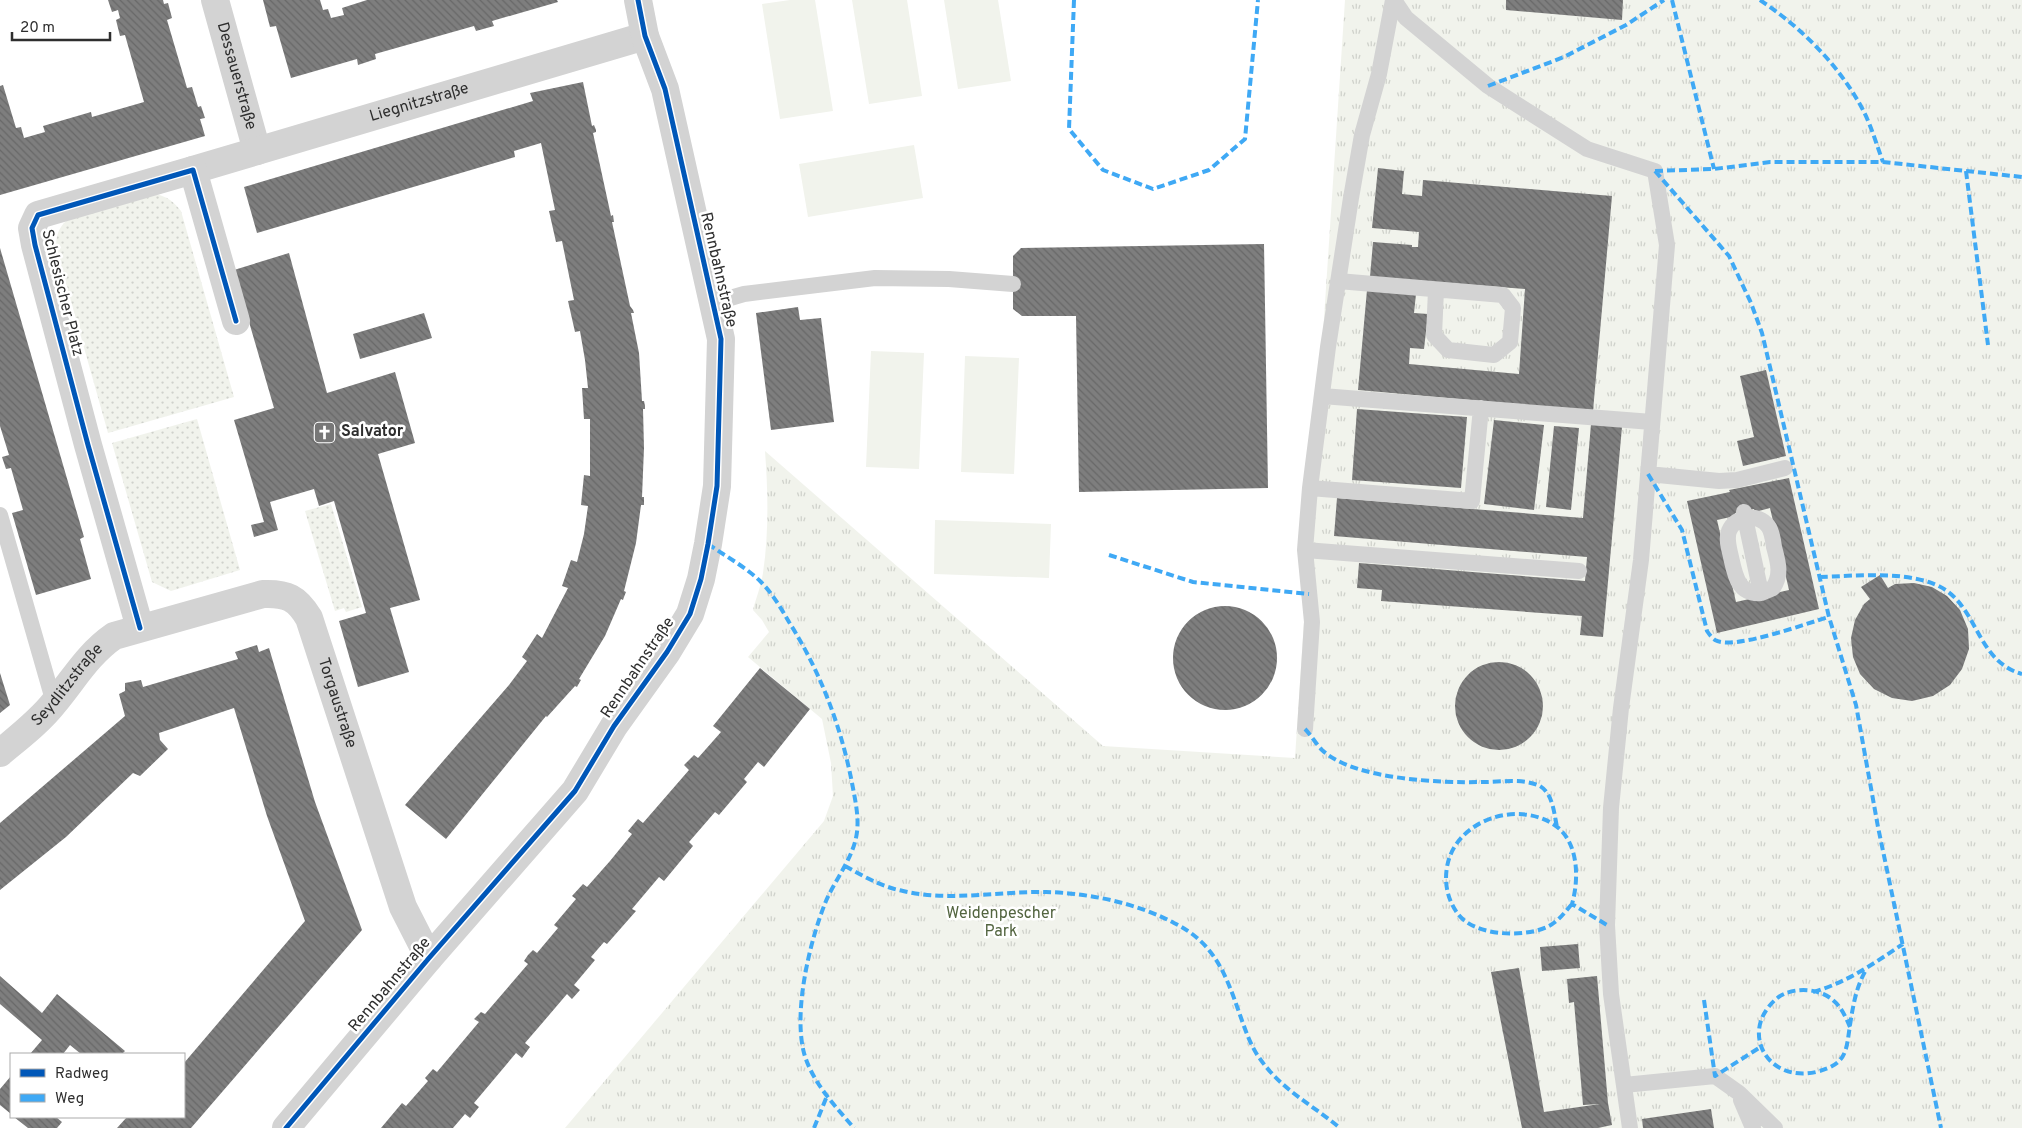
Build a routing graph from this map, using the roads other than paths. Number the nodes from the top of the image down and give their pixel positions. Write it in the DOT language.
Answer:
graph roads {
  1 [pos="215,0"];
  2 [pos="638,0"];
  3 [pos="1393,0"];
  4 [pos="646,36"];
  5 [pos="257,151"];
  6 [pos="193,170"];
  7 [pos="1338,281"];
  8 [pos="1013,284"];
  9 [pos="1436,290"];
  10 [pos="712,302"];
  11 [pos="236,322"];
  12 [pos="1322,396"];
  13 [pos="1480,408"];
  14 [pos="1652,422"];
  15 [pos="1785,468"];
  16 [pos="1648,474"];
  17 [pos="1310,488"];
  18 [pos="0,515"];
  19 [pos="1744,515"];
  20 [pos="1305,550"];
  21 [pos="1579,571"];
  22 [pos="1761,592"];
  23 [pos="140,628"];
  24 [pos="54,703"];
  25 [pos="1305,729"];
  26 [pos="0,753"];
  27 [pos="429,958"];
  28 [pos="1624,1085"];
  29 [pos="1739,1094"];
  30 [pos="286,1128"];
  31 [pos="1630,1128"];
  32 [pos="1753,1128"];
  33 [pos="1775,1128"];
  1 -- 5 [label="street, Dessauerstraße"];
  2 -- 4 [label="street, Rennbahnstraße"];
  3 -- 7 [label="lane"];
  3 -- 14 [label="lane"];
  4 -- 5 [label="street, Liegnitzstraße"];
  4 -- 10 [label="street, Rennbahnstraße"];
  5 -- 6 [label="street, Liegnitzstraße"];
  6 -- 11 [label="street"];
  6 -- 23 [label="street, Schlesischer Platz"];
  7 -- 9 [label="lane"];
  7 -- 12 [label="lane"];
  8 -- 10 [label="lane"];
  9 -- 9 [label="lane"];
  10 -- 27 [label="street, Rennbahnstraße"];
  12 -- 13 [label="lane"];
  12 -- 17 [label="lane"];
  13 -- 14 [label="lane"];
  13 -- 17 [label="lane"];
  14 -- 16 [label="lane"];
  15 -- 16 [label="lane"];
  16 -- 28 [label="lane"];
  17 -- 20 [label="lane"];
  18 -- 24 [label="lane"];
  19 -- 22 [label="lane"];
  19 -- 22 [label="lane"];
  19 -- 22 [label="lane"];
  20 -- 21 [label="lane"];
  20 -- 25 [label="lane"];
  23 -- 24 [label="street, Seydlitzstraße"];
  23 -- 27 [label="street, Torgaustraße"];
  24 -- 26 [label="street, Seydlitzstraße"];
  27 -- 30 [label="street, Rennbahnstraße"];
  28 -- 29 [label="lane"];
  28 -- 31 [label="lane"];
  29 -- 32 [label="lane"];
  29 -- 33 [label="lane"];
}
